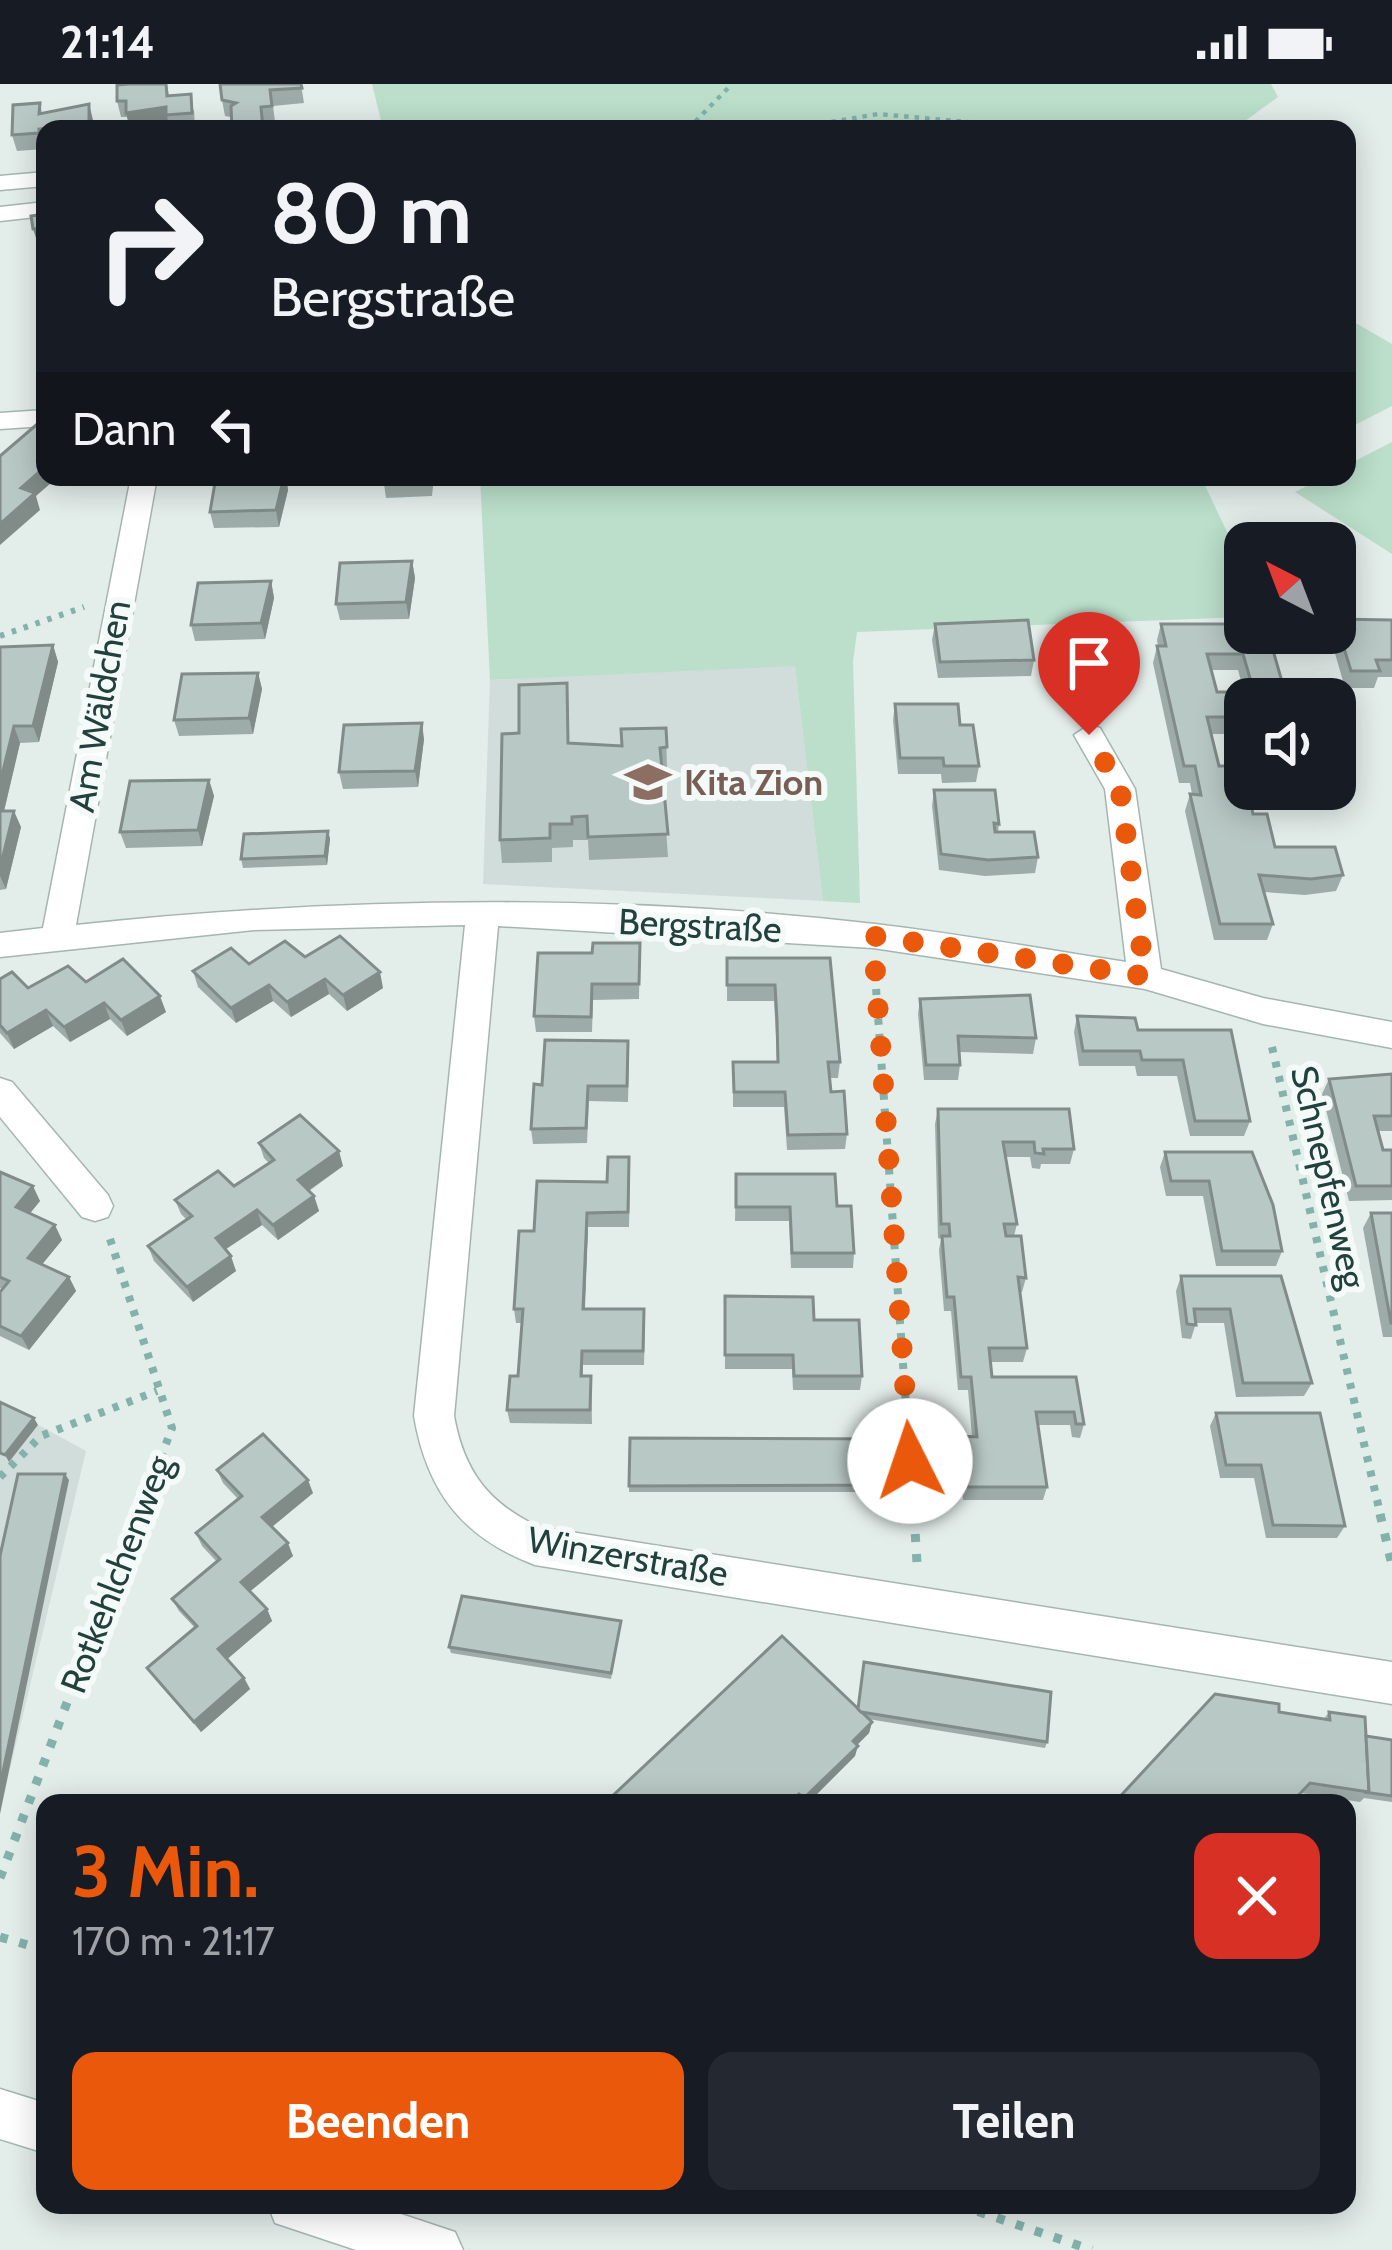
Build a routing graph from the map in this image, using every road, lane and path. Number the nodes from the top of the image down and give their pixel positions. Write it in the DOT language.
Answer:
graph roads {
  1 [pos="732,84"];
  2 [pos="697,120"];
  3 [pos="843,120"];
  4 [pos="944,120"];
  5 [pos="36,180"];
  6 [pos="0,183"];
  7 [pos="36,210"];
  8 [pos="0,214"];
  9 [pos="36,419"];
  10 [pos="0,421"];
  11 [pos="142,486"];
  12 [pos="119,594"];
  13 [pos="0,636"];
  14 [pos="1089,735"];
  15 [pos="483,913"];
  16 [pos="58,935"];
  17 [pos="873,936"];
  18 [pos="0,945"];
  19 [pos="1145,976"];
  20 [pos="1263,1011"];
  21 [pos="1392,1035"];
  22 [pos="0,1092"];
  23 [pos="95,1206"];
  24 [pos="157,1391"];
  25 [pos="0,1477"];
  26 [pos="1392,1565"];
  27 [pos="920,1604"];
  28 [pos="1392,1683"];
  29 [pos="0,1878"];
  30 [pos="0,1937"];
  31 [pos="36,1947"];
  32 [pos="0,2114"];
  33 [pos="36,2125"];
  34 [pos="322,2214"];
  35 [pos="986,2214"];
  36 [pos="437,2250"];
  37 [pos="1092,2250"];
  1 -- 2 [label="path"];
  3 -- 4 [label="path"];
  5 -- 6 [label="street"];
  7 -- 8 [label="street"];
  9 -- 10 [label="street"];
  11 -- 12 [label="street, Am Wäldchen"];
  12 -- 13 [label="path"];
  12 -- 16 [label="street, Am Wäldchen"];
  14 -- 19 [label="street"];
  15 -- 16 [label="street, Bergstraße"];
  15 -- 17 [label="street, Bergstraße"];
  15 -- 27 [label="street, Winzerstraße"];
  16 -- 18 [label="street, Bergstraße"];
  17 -- 19 [label="street, Bergstraße"];
  17 -- 27 [label="path"];
  19 -- 20 [label="street, Bergstraße"];
  20 -- 21 [label="street, Bergstraße"];
  20 -- 26 [label="path, Schnepfenweg"];
  22 -- 23 [label="street"];
  23 -- 24 [label="path, Rotkehlchenweg"];
  24 -- 25 [label="path"];
  24 -- 29 [label="path, Rotkehlchenweg"];
  27 -- 28 [label="street, Winzerstraße"];
  30 -- 31 [label="path"];
  32 -- 33 [label="street"];
  34 -- 36 [label="street"];
  35 -- 37 [label="path"];
}
